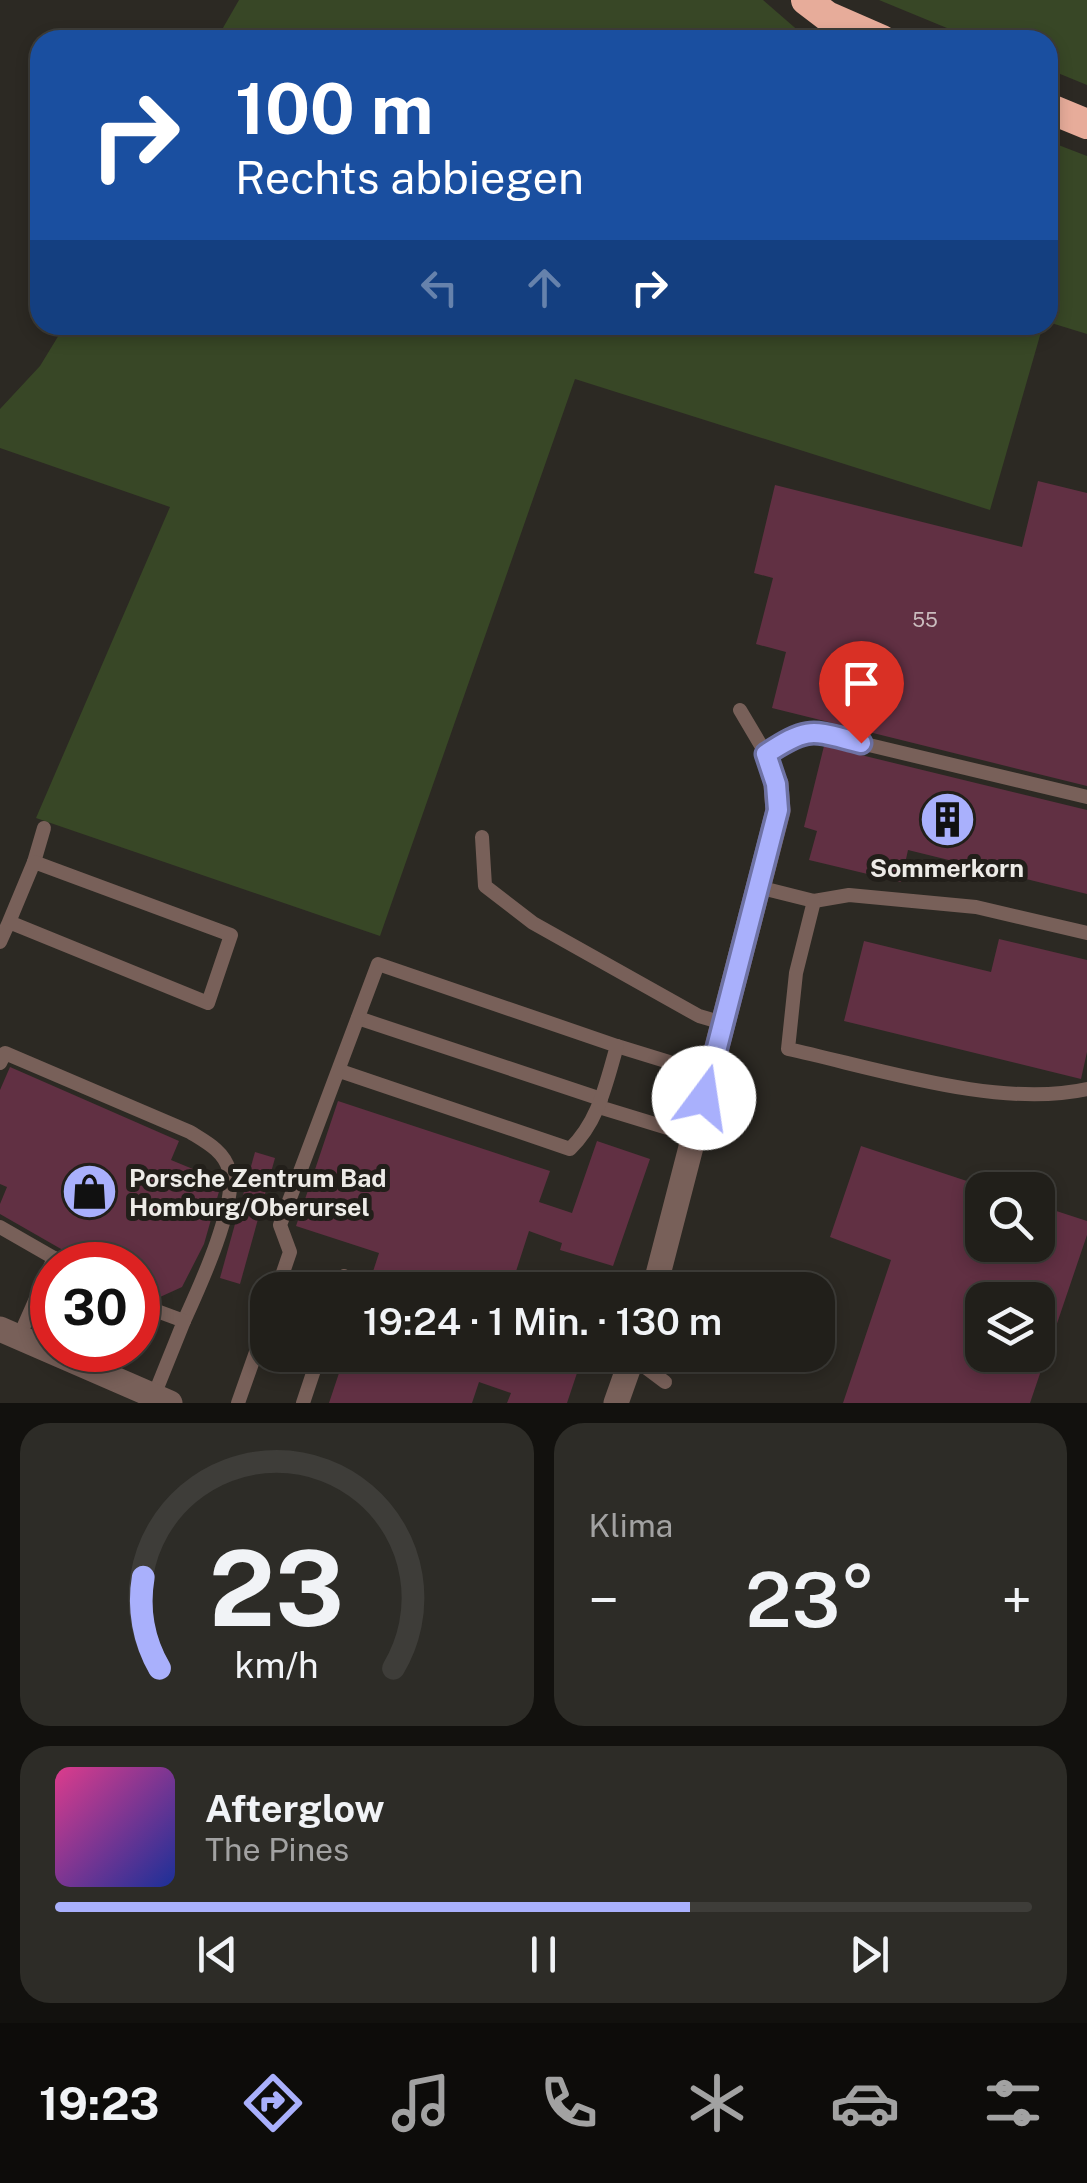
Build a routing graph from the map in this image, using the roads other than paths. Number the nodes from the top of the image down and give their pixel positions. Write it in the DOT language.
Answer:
graph roads {
  1 [pos="806,0"];
  2 [pos="836,0"];
  3 [pos="859,30"];
  4 [pos="868,30"];
  5 [pos="1058,112"];
  6 [pos="1087,124"];
  7 [pos="740,710"];
  8 [pos="766,754"];
  9 [pos="776,784"];
  10 [pos="1087,797"];
  11 [pos="44,828"];
  12 [pos="482,837"];
  13 [pos="34,862"];
  14 [pos="758,887"];
  15 [pos="814,901"];
  16 [pos="9,922"];
  17 [pos="1087,932"];
  18 [pos="0,942"];
  19 [pos="358,1018"];
  20 [pos="723,1022"];
  21 [pos="618,1046"];
  22 [pos="670,1062"];
  23 [pos="0,1063"];
  24 [pos="340,1071"];
  25 [pos="1087,1089"];
  26 [pos="600,1103"];
  27 [pos="694,1136"];
  28 [pos="0,1227"];
  29 [pos="30,1244"];
  30 [pos="283,1272"];
  31 [pos="659,1272"];
  32 [pos="30,1304"];
  33 [pos="160,1312"];
  34 [pos="184,1321"];
  35 [pos="9,1333"];
  36 [pos="250,1369"];
  37 [pos="314,1372"];
  38 [pos="627,1372"];
  39 [pos="653,1372"];
  40 [pos="666,1382"];
  41 [pos="158,1400"];
  42 [pos="238,1403"];
  43 [pos="304,1403"];
  44 [pos="616,1403"];
  1 -- 3 [label="highway"];
  2 -- 4 [label="highway"];
  5 -- 6 [label="highway"];
  7 -- 8 [label="lane"];
  8 -- 9 [label="lane"];
  8 -- 10 [label="lane"];
  9 -- 14 [label="street"];
  11 -- 13 [label="lane"];
  12 -- 20 [label="lane"];
  13 -- 16 [label="lane"];
  13 -- 16 [label="lane"];
  14 -- 15 [label="lane"];
  14 -- 20 [label="street"];
  15 -- 17 [label="lane"];
  15 -- 25 [label="lane"];
  16 -- 18 [label="lane"];
  19 -- 21 [label="lane"];
  19 -- 24 [label="lane"];
  19 -- 26 [label="lane"];
  20 -- 27 [label="street"];
  21 -- 22 [label="lane"];
  21 -- 26 [label="lane"];
  23 -- 34 [label="lane"];
  24 -- 26 [label="lane"];
  24 -- 30 [label="lane"];
  26 -- 27 [label="lane"];
  27 -- 31 [label="street"];
  28 -- 29 [label="lane"];
  32 -- 35 [label="lane"];
  33 -- 34 [label="lane"];
  34 -- 41 [label="lane"];
  35 -- 41 [label="street"];
  36 -- 42 [label="lane"];
  37 -- 43 [label="lane"];
  38 -- 44 [label="street"];
  39 -- 40 [label="lane"];
}
